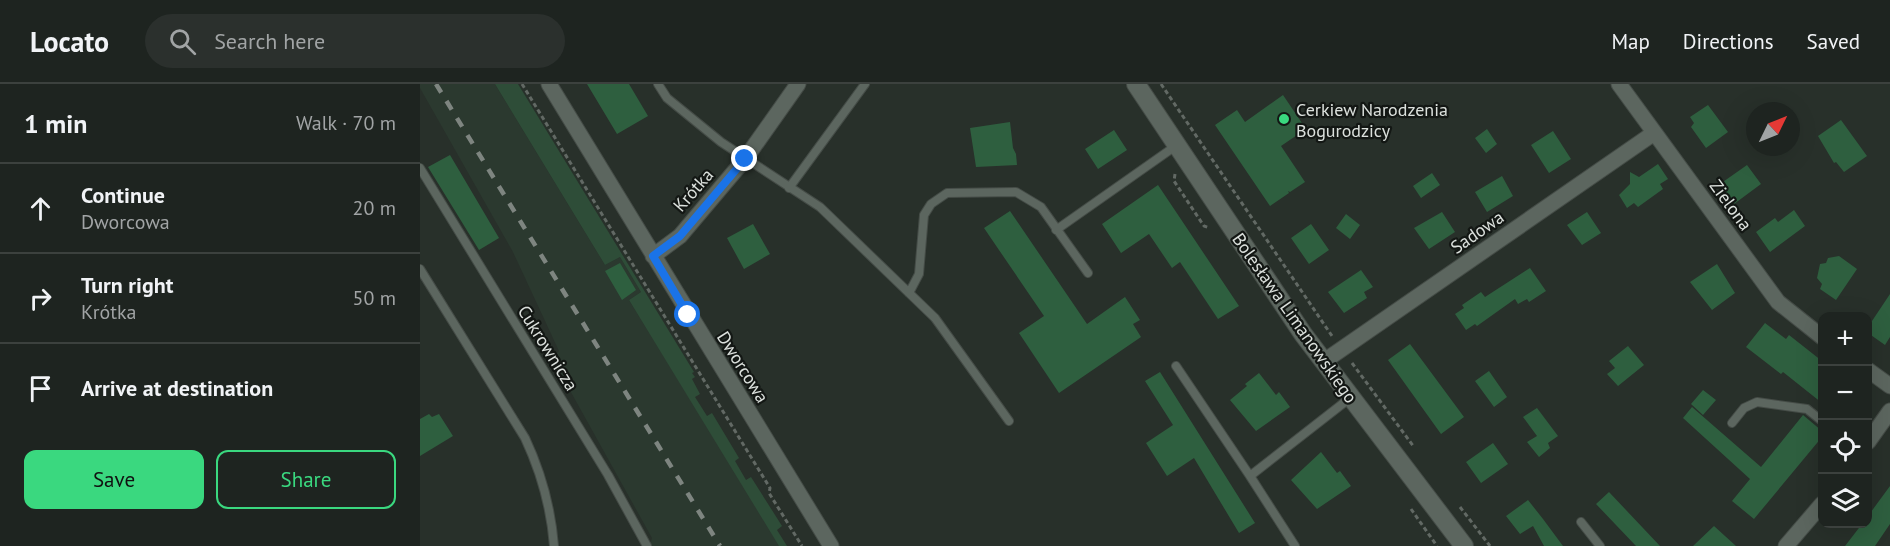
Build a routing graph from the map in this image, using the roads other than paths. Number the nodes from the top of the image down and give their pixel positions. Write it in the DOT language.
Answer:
graph roads {
  1 [pos="549,84"];
  2 [pos="658,84"];
  3 [pos="798,84"];
  4 [pos="865,84"];
  5 [pos="1136,84"];
  6 [pos="1619,84"];
  7 [pos="1654,133"];
  8 [pos="1177,145"];
  9 [pos="745,159"];
  10 [pos="420,168"];
  11 [pos="789,188"];
  12 [pos="1056,230"];
  13 [pos="653,256"];
  14 [pos="420,269"];
  15 [pos="1088,273"];
  16 [pos="909,294"];
  17 [pos="1818,334"];
  18 [pos="1323,362"];
  19 [pos="1176,366"];
  20 [pos="1872,373"];
  21 [pos="1890,386"];
  22 [pos="1350,398"];
  23 [pos="1890,411"];
  24 [pos="1821,420"];
  25 [pos="1009,421"];
  26 [pos="1732,423"];
  27 [pos="1872,436"];
  28 [pos="1250,476"];
  29 [pos="1818,509"];
  30 [pos="1581,522"];
  31 [pos="554,546"];
  32 [pos="647,546"];
  33 [pos="831,546"];
  34 [pos="1295,546"];
  35 [pos="1464,546"];
  36 [pos="1600,546"];
  37 [pos="1786,546"];
  1 -- 13 [label="street, Dworcowa"];
  2 -- 9 [label="lane"];
  3 -- 9 [label="street, Krótka"];
  4 -- 11 [label="lane"];
  5 -- 8 [label="street, Bolesława Limanowskiego"];
  6 -- 7 [label="street, Zielona"];
  7 -- 17 [label="street, Zielona"];
  7 -- 18 [label="street, Sadowa"];
  8 -- 12 [label="lane"];
  8 -- 18 [label="street, Bolesława Limanowskiego"];
  9 -- 11 [label="lane"];
  9 -- 13 [label="street, Krótka"];
  10 -- 32 [label="lane, Cukrownicza"];
  11 -- 16 [label="lane"];
  12 -- 15 [label="lane"];
  12 -- 16 [label="lane"];
  13 -- 33 [label="street, Dworcowa"];
  14 -- 31 [label="lane"];
  16 -- 25 [label="lane"];
  18 -- 22 [label="street, Bolesława Limanowskiego"];
  19 -- 28 [label="lane"];
  20 -- 21 [label="street"];
  22 -- 28 [label="lane"];
  22 -- 35 [label="street, Bolesława Limanowskiego"];
  23 -- 27 [label="street"];
  24 -- 26 [label="lane"];
  28 -- 34 [label="lane"];
  29 -- 37 [label="street"];
  30 -- 36 [label="lane"];
}
